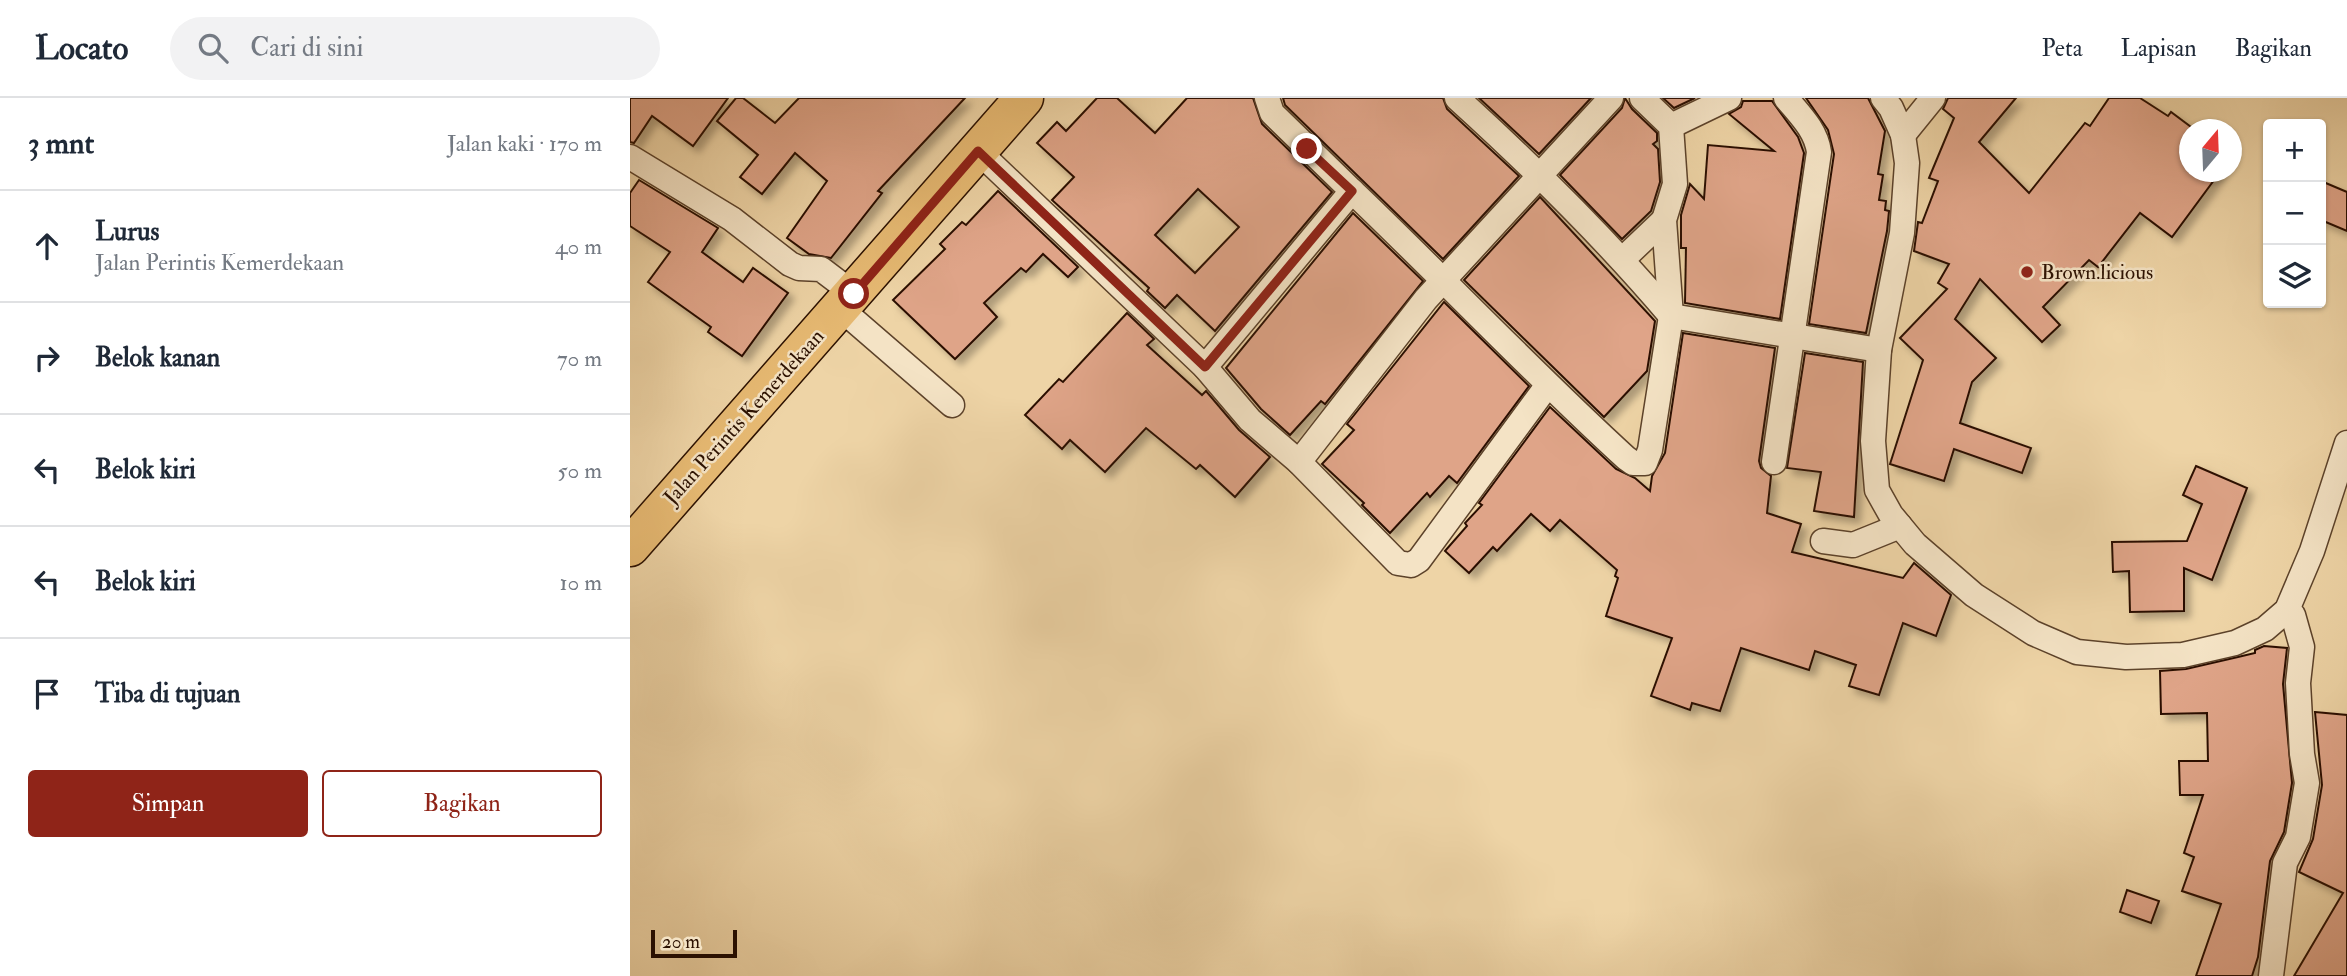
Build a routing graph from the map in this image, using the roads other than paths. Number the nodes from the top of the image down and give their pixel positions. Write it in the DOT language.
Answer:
graph roads {
  1 [pos="1024,98"];
  2 [pos="1267,98"];
  3 [pos="1457,98"];
  4 [pos="1611,98"];
  5 [pos="1642,98"];
  6 [pos="1730,98"];
  7 [pos="1786,98"];
  8 [pos="1882,98"];
  9 [pos="1933,98"];
  10 [pos="1671,126"];
  11 [pos="1903,135"];
  12 [pos="978,151"];
  13 [pos="630,157"];
  14 [pos="1542,176"];
  15 [pos="1352,191"];
  16 [pos="1664,220"];
  17 [pos="1623,260"];
  18 [pos="1444,279"];
  19 [pos="847,301"];
  20 [pos="1671,316"];
  21 [pos="1795,334"];
  22 [pos="1879,351"];
  23 [pos="1205,367"];
  24 [pos="1547,386"];
  25 [pos="952,405"];
  26 [pos="2347,443"];
  27 [pos="1299,462"];
  28 [pos="1774,462"];
  29 [pos="1900,526"];
  30 [pos="1822,541"];
  31 [pos="630,547"];
  32 [pos="2287,610"];
  33 [pos="2271,976"];
  1 -- 12 [label="main road, Jalan Perintis Kemerdekaan"];
  2 -- 15 [label="street"];
  3 -- 14 [label="street"];
  4 -- 14 [label="street"];
  5 -- 10 [label="street"];
  6 -- 10 [label="street"];
  7 -- 21 [label="street"];
  8 -- 11 [label="street"];
  9 -- 11 [label="street"];
  10 -- 16 [label="street"];
  11 -- 22 [label="street"];
  12 -- 19 [label="main road, Jalan Perintis Kemerdekaan"];
  12 -- 23 [label="street"];
  13 -- 19 [label="street"];
  14 -- 17 [label="street"];
  14 -- 18 [label="street"];
  15 -- 18 [label="street"];
  15 -- 23 [label="street"];
  16 -- 17 [label="street"];
  16 -- 20 [label="street"];
  17 -- 20 [label="street"];
  18 -- 24 [label="street"];
  18 -- 27 [label="street"];
  19 -- 25 [label="street"];
  19 -- 31 [label="main road, Jalan Perintis Kemerdekaan"];
  20 -- 21 [label="street"];
  20 -- 24 [label="street"];
  21 -- 22 [label="street"];
  21 -- 28 [label="street"];
  22 -- 29 [label="street"];
  23 -- 27 [label="street"];
  24 -- 27 [label="street"];
  26 -- 32 [label="street"];
  29 -- 30 [label="street"];
  29 -- 32 [label="street"];
  32 -- 33 [label="street"];
}
